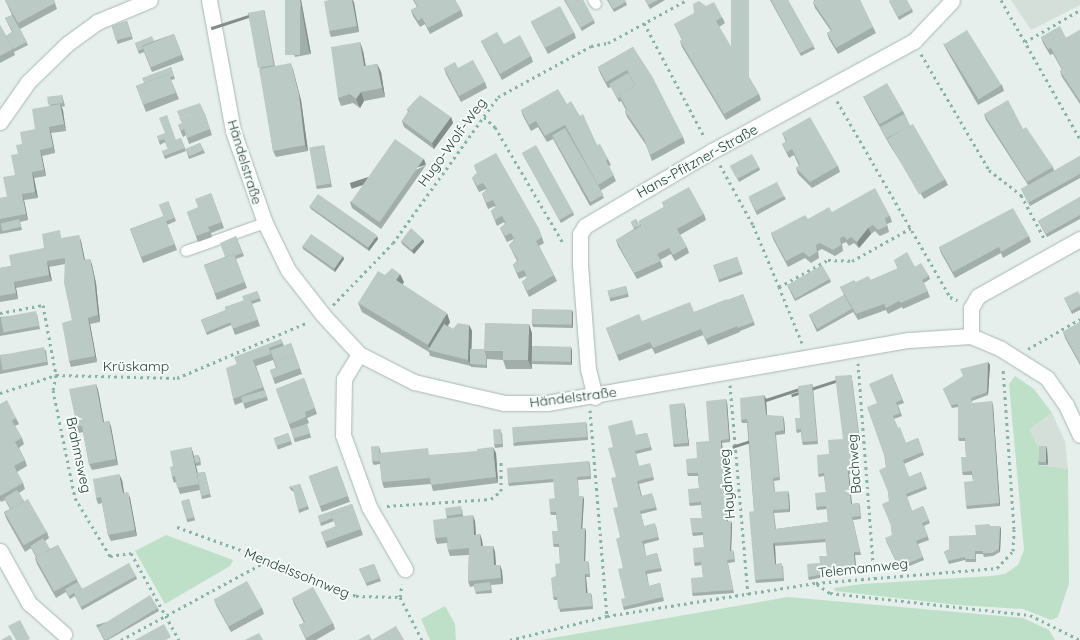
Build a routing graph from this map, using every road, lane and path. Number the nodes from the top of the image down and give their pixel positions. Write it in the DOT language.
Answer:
graph roads {
  1 [pos="150,0"];
  2 [pos="209,0"];
  3 [pos="687,0"];
  4 [pos="1002,0"];
  5 [pos="952,1"];
  6 [pos="1080,10"];
  7 [pos="644,23"];
  8 [pos="914,41"];
  9 [pos="1025,42"];
  10 [pos="830,89"];
  11 [pos="484,117"];
  12 [pos="0,120"];
  13 [pos="1080,140"];
  14 [pos="712,151"];
  15 [pos="265,223"];
  16 [pos="911,228"];
  17 [pos="1080,239"];
  18 [pos="186,251"];
  19 [pos="1052,254"];
  20 [pos="580,266"];
  21 [pos="779,287"];
  22 [pos="970,308"];
  23 [pos="0,313"];
  24 [pos="323,315"];
  25 [pos="1080,320"];
  26 [pos="972,336"];
  27 [pos="857,348"];
  28 [pos="1007,353"];
  29 [pos="359,354"];
  30 [pos="808,357"];
  31 [pos="728,372"];
  32 [pos="56,375"];
  33 [pos="0,392"];
  34 [pos="592,397"];
  35 [pos="1080,435"];
  36 [pos="501,460"];
  37 [pos="369,508"];
  38 [pos="177,527"];
  39 [pos="0,551"];
  40 [pos="269,560"];
  41 [pos="405,569"];
  42 [pos="874,577"];
  43 [pos="816,583"];
  44 [pos="748,594"];
  45 [pos="400,597"];
  46 [pos="166,616"];
  47 [pos="608,616"];
  48 [pos="64,634"];
  49 [pos="121,640"];
  50 [pos="179,640"];
  51 [pos="422,640"];
  52 [pos="510,640"];
  53 [pos="1080,640"];
  1 -- 12 [label="street"];
  2 -- 15 [label="street, Händelstraße"];
  3 -- 7 [label="path, Hugo-Wolf-Weg"];
  4 -- 9 [label="path"];
  5 -- 8 [label="street, Hans-Pfitzner-Straße"];
  6 -- 9 [label="path"];
  7 -- 11 [label="path, Hugo-Wolf-Weg"];
  7 -- 14 [label="path"];
  8 -- 10 [label="street, Hans-Pfitzner-Straße"];
  8 -- 19 [label="path"];
  9 -- 13 [label="path"];
  10 -- 14 [label="street, Hans-Pfitzner-Straße"];
  10 -- 16 [label="path"];
  11 -- 20 [label="path"];
  11 -- 24 [label="path, Hugo-Wolf-Weg"];
  14 -- 20 [label="street, Hans-Pfitzner-Straße"];
  14 -- 21 [label="path"];
  15 -- 18 [label="lane"];
  15 -- 24 [label="street, Händelstraße"];
  16 -- 21 [label="path"];
  16 -- 22 [label="path"];
  17 -- 19 [label="street"];
  19 -- 22 [label="street"];
  20 -- 34 [label="street, Hans-Pfitzner-Straße"];
  21 -- 30 [label="path"];
  22 -- 26 [label="street"];
  23 -- 32 [label="path, Brahmsweg"];
  24 -- 29 [label="street, Händelstraße"];
  24 -- 32 [label="path, Krüskamp"];
  25 -- 28 [label="path"];
  26 -- 27 [label="street, Händelstraße"];
  26 -- 28 [label="street, Händelstraße"];
  27 -- 30 [label="street, Händelstraße"];
  27 -- 42 [label="path, Bachweg"];
  28 -- 35 [label="street, Händelstraße"];
  28 -- 42 [label="path, Telemannweg"];
  29 -- 34 [label="street, Händelstraße"];
  29 -- 37 [label="street"];
  30 -- 31 [label="street, Händelstraße"];
  31 -- 34 [label="street, Händelstraße"];
  31 -- 44 [label="path, Haydnweg"];
  32 -- 33 [label="path, Krüskamp"];
  32 -- 46 [label="path, Brahmsweg"];
  34 -- 47 [label="path"];
  36 -- 37 [label="path"];
  37 -- 41 [label="street"];
  38 -- 40 [label="path, Mendelssohnweg"];
  39 -- 48 [label="street"];
  40 -- 45 [label="path, Mendelssohnweg"];
  40 -- 46 [label="path"];
  41 -- 45 [label="path"];
  42 -- 43 [label="path, Telemannweg"];
  43 -- 44 [label="path, Telemannweg"];
  43 -- 53 [label="path"];
  44 -- 47 [label="path, Telemannweg"];
  45 -- 51 [label="path"];
  46 -- 49 [label="path"];
  46 -- 50 [label="path, Brahmsweg"];
  47 -- 52 [label="path, Telemannweg"];
}
